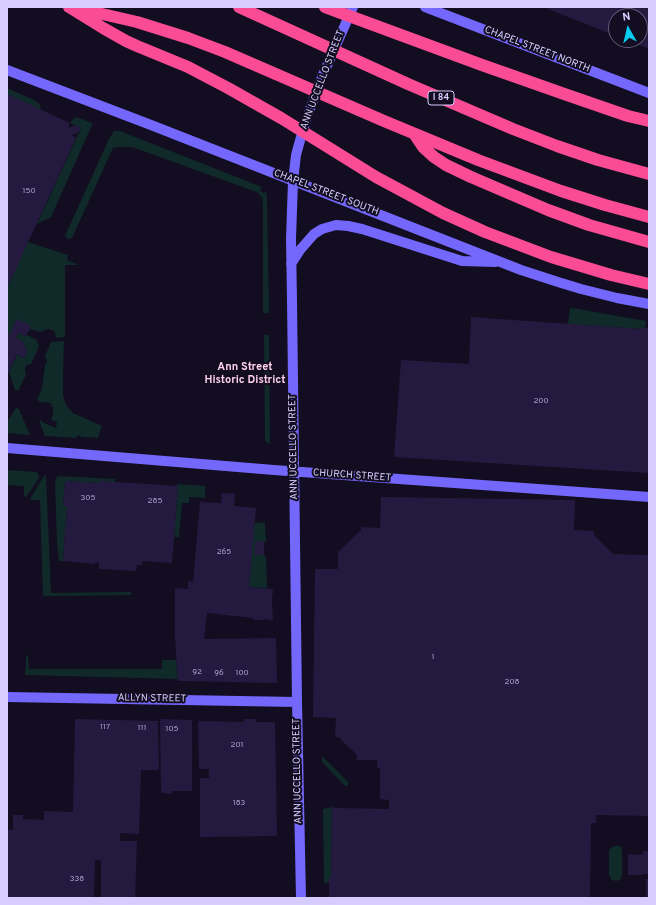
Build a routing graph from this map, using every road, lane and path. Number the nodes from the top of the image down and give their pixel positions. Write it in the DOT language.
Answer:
graph roads {
  1 [pos="69,7"];
  2 [pos="239,7"];
  3 [pos="325,7"];
  4 [pos="353,7"];
  5 [pos="425,7"];
  6 [pos="7,70"];
  7 [pos="649,93"];
  8 [pos="649,121"];
  9 [pos="414,134"];
  10 [pos="649,174"];
  11 [pos="293,181"];
  12 [pos="649,217"];
  13 [pos="649,242"];
  14 [pos="504,263"];
  15 [pos="291,264"];
  16 [pos="649,284"];
  17 [pos="649,304"];
  18 [pos="7,448"];
  19 [pos="295,471"];
  20 [pos="649,497"];
  21 [pos="7,697"];
  22 [pos="297,702"];
  23 [pos="301,898"];
  1 -- 9 [label="highway"];
  1 -- 16 [label="highway"];
  2 -- 10 [label="highway, I 84"];
  3 -- 8 [label="highway"];
  4 -- 11 [label="street, ANN UCCELLO STREET"];
  5 -- 7 [label="street, CHAPEL STREET NORTH"];
  6 -- 11 [label="street, CHAPEL STREET SOUTH"];
  9 -- 12 [label="highway"];
  9 -- 13 [label="highway"];
  11 -- 14 [label="street, CHAPEL STREET SOUTH"];
  11 -- 15 [label="street, ANN UCCELLO STREET"];
  14 -- 15 [label="street"];
  14 -- 17 [label="street, CHAPEL STREET SOUTH"];
  15 -- 19 [label="street, ANN UCCELLO STREET"];
  18 -- 19 [label="street, CHURCH STREET"];
  19 -- 20 [label="street, CHURCH STREET"];
  19 -- 22 [label="street, ANN UCCELLO STREET"];
  21 -- 22 [label="street, ALLYN STREET"];
  22 -- 23 [label="street, ANN UCCELLO STREET"];
}
